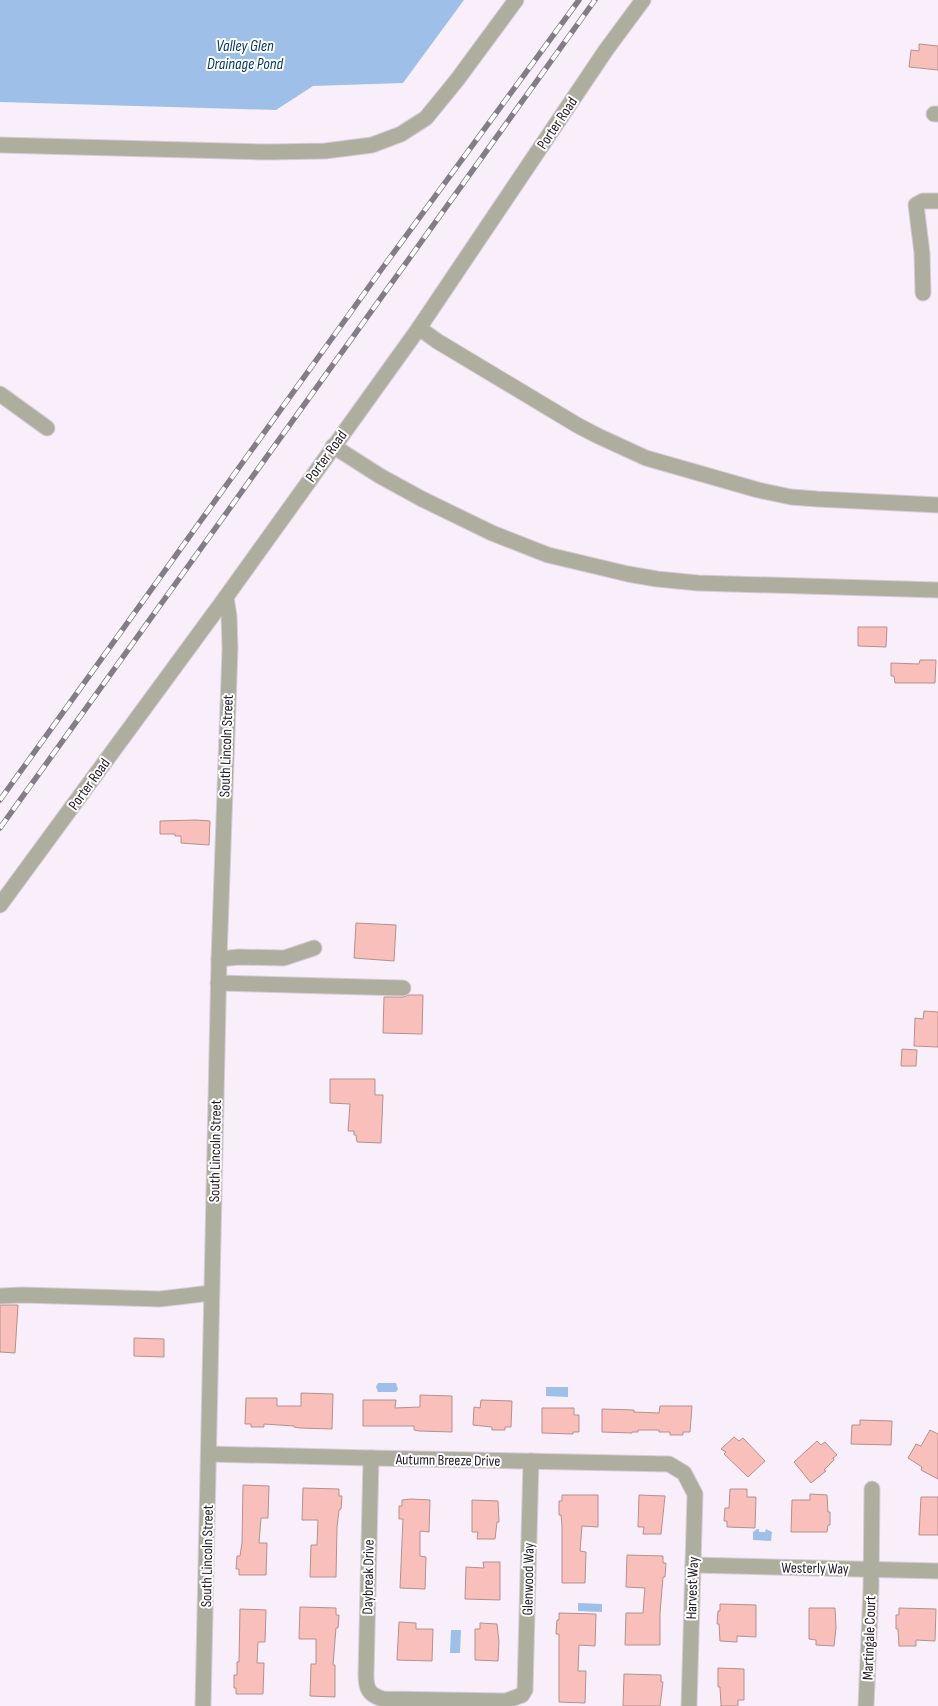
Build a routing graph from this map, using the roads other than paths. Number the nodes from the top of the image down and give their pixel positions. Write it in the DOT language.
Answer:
graph roads {
  1 [pos="516,0"];
  2 [pos="643,0"];
  3 [pos="0,145"];
  4 [pos="938,201"];
  5 [pos="923,293"];
  6 [pos="419,328"];
  7 [pos="0,394"];
  8 [pos="47,428"];
  9 [pos="333,446"];
  10 [pos="938,505"];
  11 [pos="938,590"];
  12 [pos="226,596"];
  13 [pos="0,905"];
  14 [pos="314,948"];
  15 [pos="218,959"];
  16 [pos="218,983"];
  17 [pos="403,988"];
  18 [pos="211,1294"];
  19 [pos="0,1296"];
  20 [pos="209,1454"];
  21 [pos="371,1458"];
  22 [pos="531,1461"];
  23 [pos="684,1473"];
  24 [pos="872,1489"];
  25 [pos="693,1565"];
  26 [pos="871,1569"];
  27 [pos="938,1571"];
  28 [pos="522,1695"];
  29 [pos="203,1706"];
  30 [pos="689,1706"];
  31 [pos="866,1706"];
  1 -- 3 [label="street"];
  2 -- 6 [label="street, Porter Road"];
  4 -- 5 [label="street"];
  6 -- 9 [label="street, Porter Road"];
  6 -- 10 [label="street"];
  7 -- 8 [label="street"];
  9 -- 11 [label="street"];
  9 -- 12 [label="street, Porter Road"];
  12 -- 13 [label="street, Porter Road"];
  12 -- 15 [label="street, South Lincoln Street"];
  14 -- 15 [label="street"];
  15 -- 16 [label="street, South Lincoln Street"];
  16 -- 17 [label="street"];
  16 -- 18 [label="street, South Lincoln Street"];
  18 -- 19 [label="street"];
  18 -- 20 [label="street, South Lincoln Street"];
  20 -- 21 [label="street, Autumn Breeze Drive"];
  20 -- 29 [label="street, South Lincoln Street"];
  21 -- 22 [label="street, Autumn Breeze Drive"];
  21 -- 28 [label="street, Daybreak Drive"];
  22 -- 23 [label="street, Autumn Breeze Drive"];
  22 -- 28 [label="street, Glenwood Way"];
  23 -- 25 [label="street, Harvest Way"];
  24 -- 26 [label="street, Martingale Court"];
  25 -- 26 [label="street, Westerly Way"];
  25 -- 30 [label="street, Harvest Way"];
  26 -- 27 [label="street, Westerly Way"];
  26 -- 31 [label="street, Martingale Court"];
}
